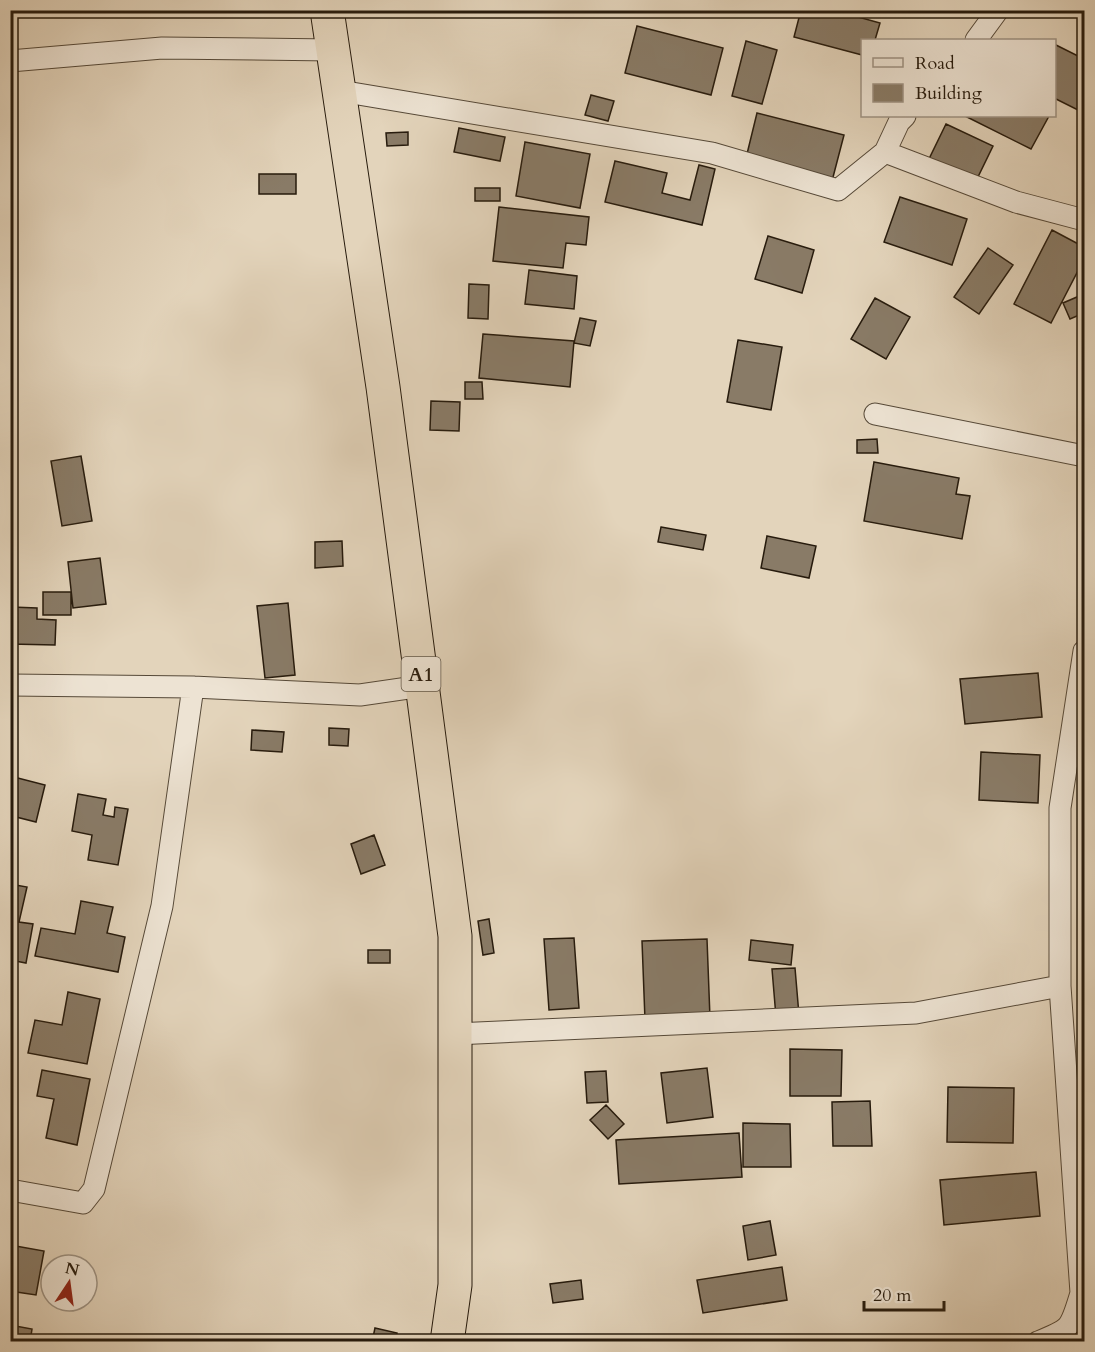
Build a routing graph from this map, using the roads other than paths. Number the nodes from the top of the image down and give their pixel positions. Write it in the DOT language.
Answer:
graph roads {
  1 [pos="327,10"];
  2 [pos="998,10"];
  3 [pos="977,39"];
  4 [pos="333,50"];
  5 [pos="10,61"];
  6 [pos="340,91"];
  7 [pos="904,117"];
  8 [pos="885,152"];
  9 [pos="1084,220"];
  10 [pos="875,414"];
  11 [pos="1084,456"];
  12 [pos="1084,651"];
  13 [pos="10,685"];
  14 [pos="422,686"];
  15 [pos="193,687"];
  16 [pos="1060,986"];
  17 [pos="455,1034"];
  18 [pos="10,1190"];
  19 [pos="447,1341"];
  20 [pos="1038,1341"];
  1 -- 4 [label="highway, A1"];
  2 -- 3 [label="street"];
  4 -- 5 [label="street"];
  4 -- 6 [label="highway, A1"];
  6 -- 8 [label="street"];
  6 -- 14 [label="highway, A1"];
  7 -- 8 [label="street"];
  8 -- 9 [label="street"];
  10 -- 11 [label="street"];
  12 -- 16 [label="street"];
  13 -- 15 [label="street"];
  14 -- 15 [label="street"];
  14 -- 17 [label="highway, A1"];
  15 -- 18 [label="street"];
  16 -- 17 [label="street"];
  16 -- 20 [label="street"];
  17 -- 19 [label="highway, A1"];
}
